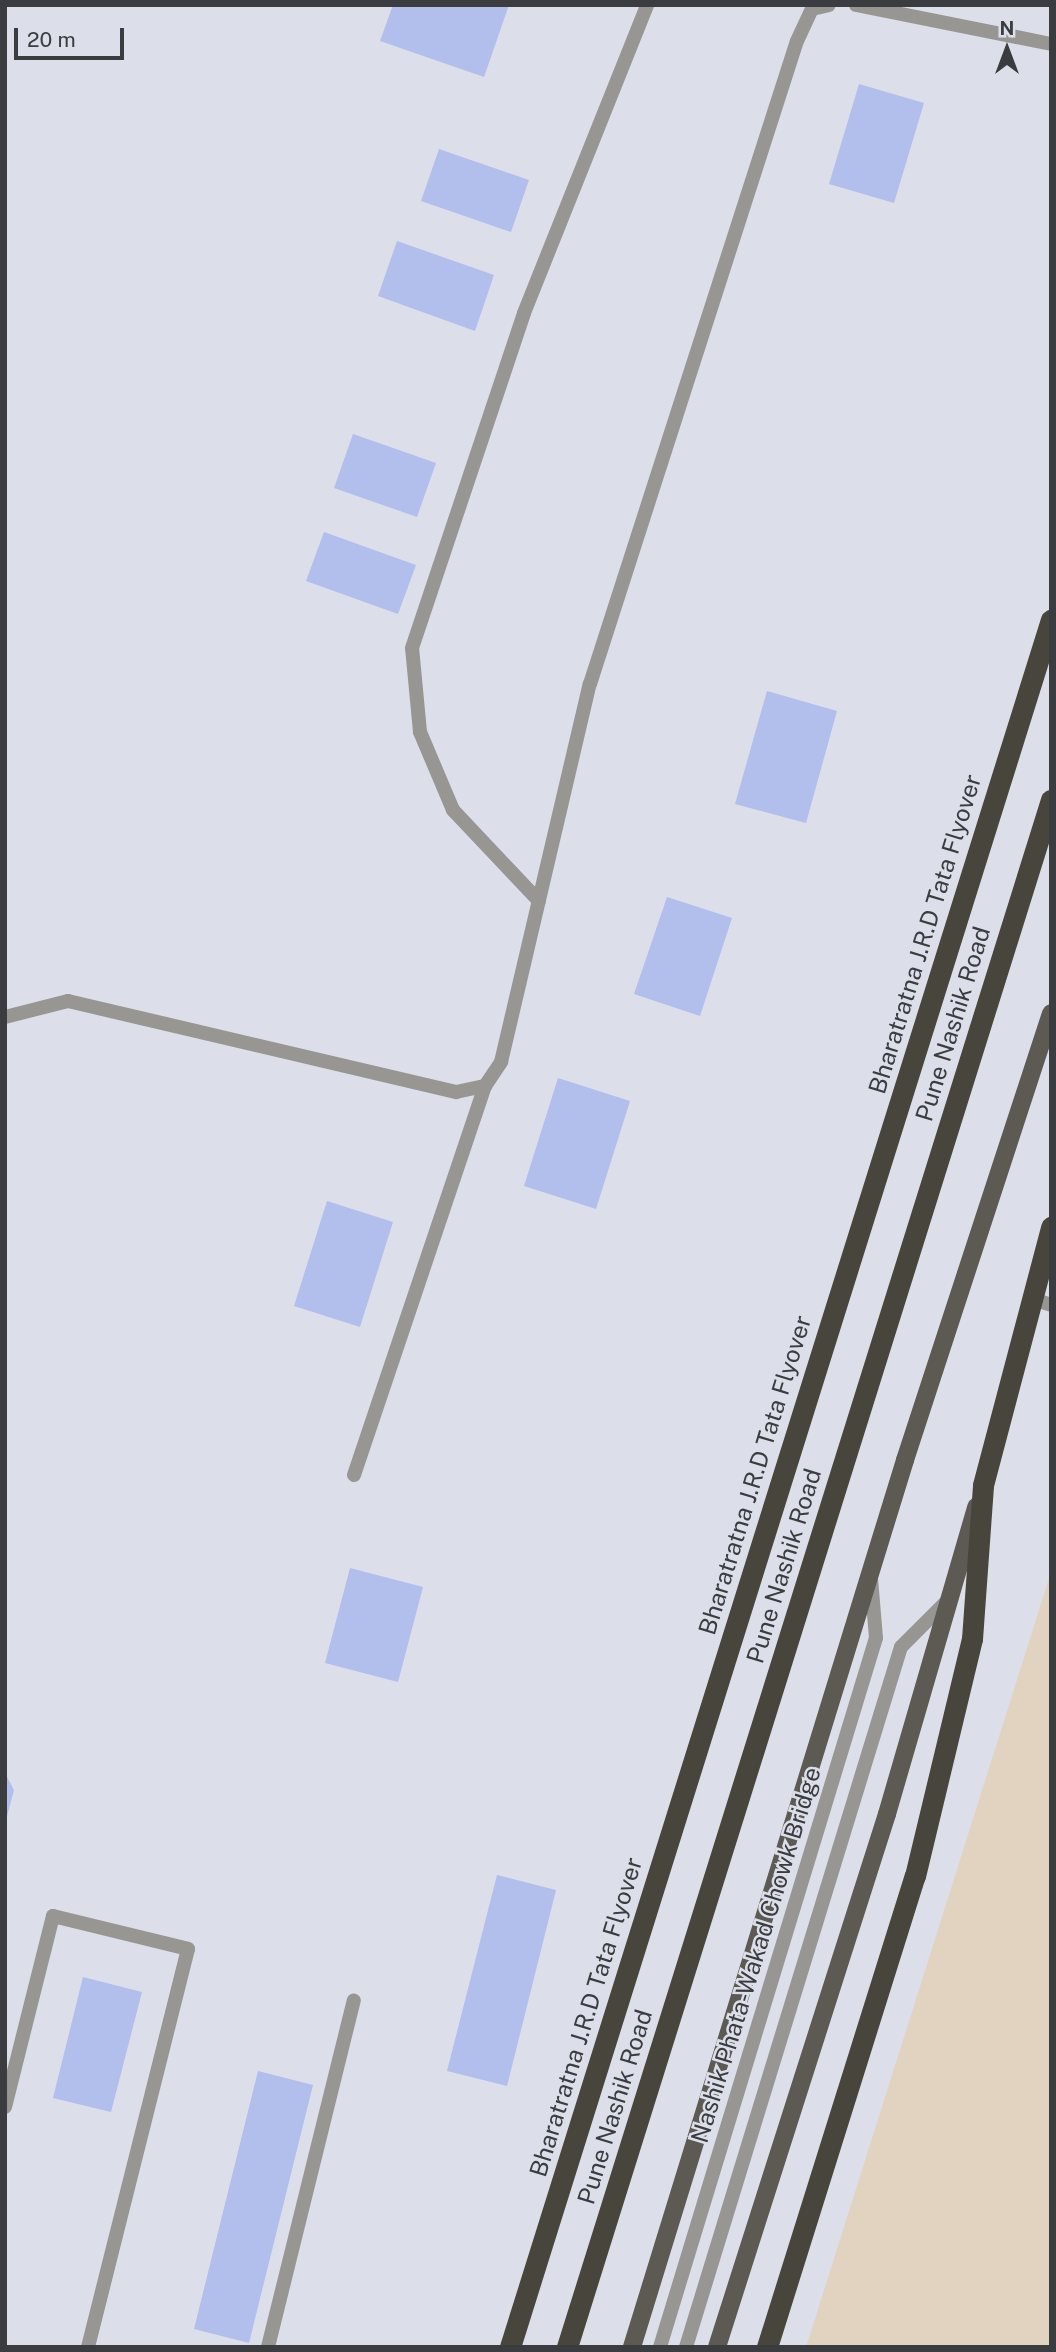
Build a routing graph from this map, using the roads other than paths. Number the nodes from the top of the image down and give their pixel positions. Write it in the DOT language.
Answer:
graph roads {
  1 [pos="647,5"];
  2 [pos="797,5"];
  3 [pos="830,5"];
  4 [pos="856,5"];
  5 [pos="812,9"];
  6 [pos="1051,44"];
  7 [pos="1051,620"];
  8 [pos="1051,800"];
  9 [pos="539,901"];
  10 [pos="1051,1013"];
  11 [pos="5,1017"];
  12 [pos="485,1086"];
  13 [pos="1051,1227"];
  14 [pos="1030,1298"];
  15 [pos="1051,1305"];
  16 [pos="354,1475"];
  17 [pos="984,1485"];
  18 [pos="871,1574"];
  19 [pos="945,1604"];
  20 [pos="354,2000"];
  21 [pos="5,2107"];
  22 [pos="88,2347"];
  23 [pos="268,2347"];
  24 [pos="510,2347"];
  25 [pos="567,2347"];
  26 [pos="632,2347"];
  27 [pos="660,2347"];
  28 [pos="685,2347"];
  29 [pos="717,2347"];
  30 [pos="767,2347"];
  1 -- 9 [label="lane"];
  2 -- 5 [label="lane"];
  3 -- 5 [label="lane"];
  4 -- 6 [label="lane"];
  5 -- 9 [label="lane"];
  7 -- 24 [label="highway, Bharatratna J.R.D Tata Flyover"];
  8 -- 25 [label="highway, Pune Nashik Road"];
  9 -- 12 [label="lane"];
  10 -- 18 [label="main road"];
  11 -- 12 [label="lane"];
  12 -- 16 [label="lane"];
  13 -- 14 [label="highway"];
  14 -- 15 [label="lane"];
  14 -- 17 [label="highway"];
  17 -- 19 [label="main road"];
  17 -- 30 [label="highway"];
  18 -- 26 [label="main road"];
  18 -- 27 [label="lane, Nashik Phata-Wakad Chowk Bridge"];
  19 -- 28 [label="lane, Nashik Phata-Wakad Chowk Bridge"];
  19 -- 29 [label="main road"];
  20 -- 23 [label="lane"];
  21 -- 22 [label="lane"];
}
